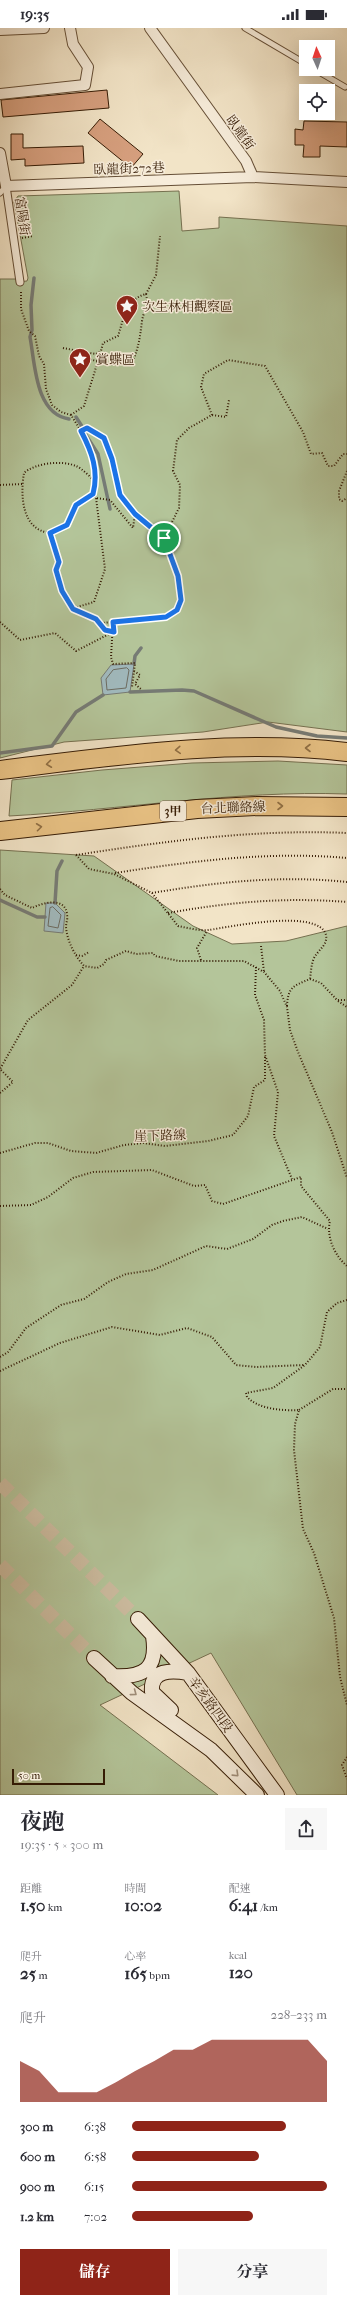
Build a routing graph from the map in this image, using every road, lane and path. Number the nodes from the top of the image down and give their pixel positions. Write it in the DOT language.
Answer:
graph roads {
  1 [pos="44,28"];
  2 [pos="70,28"];
  3 [pos="150,28"];
  4 [pos="245,28"];
  5 [pos="0,30"];
  6 [pos="299,60"];
  7 [pos="326,76"];
  8 [pos="345,87"];
  9 [pos="0,94"];
  10 [pos="0,153"];
  11 [pos="253,177"];
  12 [pos="347,182"];
  13 [pos="3,189"];
  14 [pos="160,236"];
  15 [pos="20,282"];
  16 [pos="146,294"];
  17 [pos="63,348"];
  18 [pos="89,353"];
  19 [pos="98,361"];
  20 [pos="229,400"];
  21 [pos="71,415"];
  22 [pos="212,415"];
  23 [pos="81,431"];
  24 [pos="347,454"];
  25 [pos="347,471"];
  26 [pos="96,482"];
  27 [pos="22,484"];
  28 [pos="0,485"];
  29 [pos="93,494"];
  30 [pos="96,498"];
  31 [pos="347,498"];
  32 [pos="135,514"];
  33 [pos="50,533"];
  34 [pos="164,538"];
  35 [pos="73,609"];
  36 [pos="0,622"];
  37 [pos="113,622"];
  38 [pos="102,624"];
  39 [pos="114,632"];
  40 [pos="134,670"];
  41 [pos="132,687"];
  42 [pos="142,690"];
  43 [pos="347,752"];
  44 [pos="0,770"];
  45 [pos="347,807"];
  46 [pos="0,831"];
  47 [pos="347,833"];
  48 [pos="347,858"];
  49 [pos="114,874"];
  50 [pos="347,882"];
  51 [pos="0,889"];
  52 [pos="152,893"];
  53 [pos="347,902"];
  54 [pos="168,913"];
  55 [pos="207,931"];
  56 [pos="261,946"];
  57 [pos="89,952"];
  58 [pos="74,954"];
  59 [pos="201,960"];
  60 [pos="84,966"];
  61 [pos="256,967"];
  62 [pos="264,972"];
  63 [pos="310,979"];
  64 [pos="337,1000"];
  65 [pos="347,1000"];
  66 [pos="287,1007"];
  67 [pos="347,1008"];
  68 [pos="265,1055"];
  69 [pos="0,1069"];
  70 [pos="0,1093"];
  71 [pos="0,1153"];
  72 [pos="347,1178"];
  73 [pos="292,1179"];
  74 [pos="0,1206"];
  75 [pos="328,1230"];
  76 [pos="347,1266"];
  77 [pos="347,1300"];
  78 [pos="0,1357"];
  79 [pos="306,1365"];
  80 [pos="0,1371"];
  81 [pos="347,1389"];
  82 [pos="299,1410"];
  83 [pos="138,1619"];
  84 [pos="153,1636"];
  85 [pos="94,1658"];
  86 [pos="188,1673"];
  87 [pos="112,1676"];
  88 [pos="347,1705"];
  89 [pos="211,1750"];
  90 [pos="347,1757"];
  91 [pos="347,1779"];
  92 [pos="257,1795"];
  93 [pos="277,1795"];
  1 -- 5 [label="street"];
  2 -- 9 [label="street"];
  3 -- 11 [label="street, 臥龍街"];
  4 -- 6 [label="lane"];
  7 -- 8 [label="lane"];
  10 -- 13 [label="street, 富陽街"];
  11 -- 12 [label="street"];
  11 -- 13 [label="street, 臥龍街272巷"];
  13 -- 15 [label="street, 富陽街"];
  14 -- 16 [label="path"];
  15 -- 21 [label="path"];
  16 -- 18 [label="path"];
  16 -- 19 [label="path"];
  17 -- 18 [label="path"];
  18 -- 19 [label="path"];
  19 -- 21 [label="path"];
  20 -- 22 [label="path"];
  21 -- 23 [label="path"];
  22 -- 24 [label="path"];
  22 -- 34 [label="path"];
  23 -- 26 [label="path"];
  23 -- 32 [label="path"];
  25 -- 31 [label="path"];
  26 -- 27 [label="path"];
  26 -- 29 [label="path"];
  27 -- 28 [label="path"];
  27 -- 33 [label="path"];
  29 -- 30 [label="path"];
  29 -- 33 [label="path"];
  30 -- 32 [label="path"];
  30 -- 35 [label="path"];
  32 -- 34 [label="path"];
  33 -- 35 [label="path"];
  34 -- 37 [label="path"];
  35 -- 38 [label="path"];
  36 -- 39 [label="path"];
  37 -- 38 [label="path"];
  37 -- 39 [label="path"];
  38 -- 39 [label="path"];
  39 -- 40 [label="path"];
  40 -- 41 [label="path"];
  40 -- 42 [label="path"];
  43 -- 44 [label="highway, one-way"];
  46 -- 45 [label="highway, 台北聯絡線 / 3甲, one-way"];
  47 -- 49 [label="path"];
  48 -- 49 [label="path"];
  49 -- 52 [label="path"];
  50 -- 52 [label="path"];
  51 -- 58 [label="path"];
  52 -- 54 [label="path"];
  53 -- 54 [label="path"];
  54 -- 55 [label="path"];
  55 -- 59 [label="path"];
  55 -- 63 [label="path"];
  56 -- 62 [label="path"];
  57 -- 58 [label="path"];
  58 -- 60 [label="path"];
  59 -- 60 [label="path"];
  59 -- 61 [label="path"];
  60 -- 69 [label="path"];
  61 -- 62 [label="path"];
  61 -- 68 [label="path"];
  62 -- 66 [label="path"];
  63 -- 64 [label="path"];
  63 -- 66 [label="path"];
  64 -- 65 [label="path"];
  64 -- 67 [label="path"];
  66 -- 72 [label="path"];
  68 -- 71 [label="path, 崖下路線"];
  68 -- 73 [label="path"];
  69 -- 70 [label="path"];
  73 -- 74 [label="path"];
  73 -- 75 [label="path"];
  75 -- 76 [label="path"];
  75 -- 78 [label="path"];
  77 -- 79 [label="path"];
  79 -- 80 [label="path"];
  79 -- 82 [label="path"];
  81 -- 82 [label="path"];
  82 -- 88 [label="path"];
  83 -- 84 [label="main road, 辛亥路四段"];
  84 -- 86 [label="main road, 辛亥路四段"];
  84 -- 87 [label="main road"];
  85 -- 87 [label="main road"];
  86 -- 89 [label="main road"];
  86 -- 93 [label="main road, 辛亥路四段"];
  87 -- 89 [label="main road, one-way"];
  89 -- 92 [label="main road, one-way"];
  90 -- 91 [label="path"];
}
